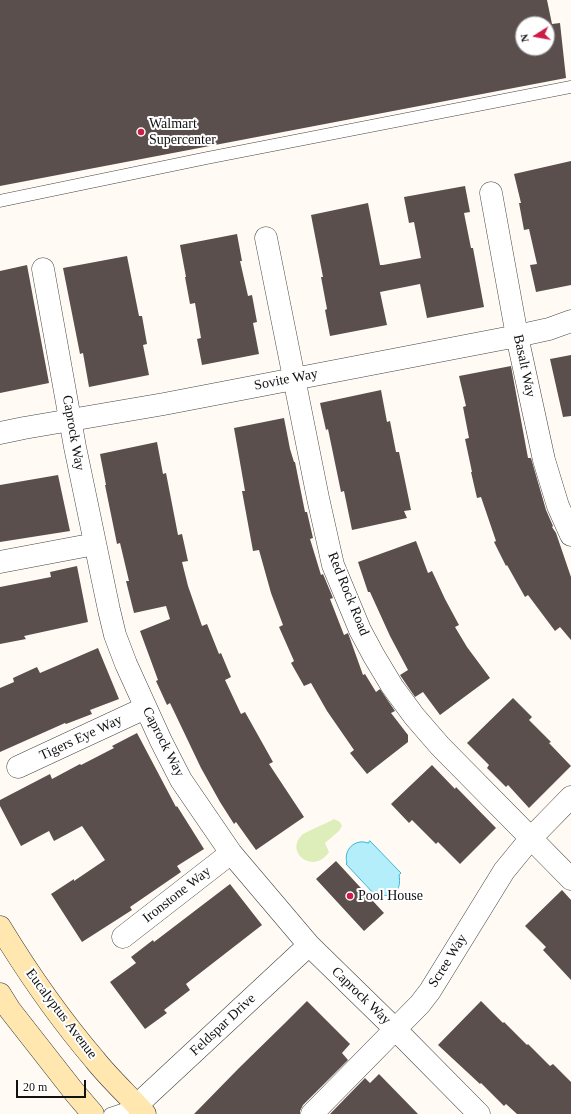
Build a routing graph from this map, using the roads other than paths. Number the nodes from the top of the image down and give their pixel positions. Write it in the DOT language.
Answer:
graph roads {
  1 [pos="571,87"];
  2 [pos="491,193"];
  3 [pos="0,201"];
  4 [pos="266,238"];
  5 [pos="43,269"];
  6 [pos="571,321"];
  7 [pos="517,336"];
  8 [pos="294,379"];
  9 [pos="71,420"];
  10 [pos="0,433"];
  11 [pos="571,534"];
  12 [pos="95,544"];
  13 [pos="0,562"];
  14 [pos="145,708"];
  15 [pos="18,767"];
  16 [pos="571,797"];
  17 [pos="531,838"];
  18 [pos="230,853"];
  19 [pos="571,880"];
  20 [pos="0,927"];
  21 [pos="123,937"];
  22 [pos="309,945"];
  23 [pos="0,994"];
  24 [pos="396,1029"];
  25 [pos="141,1109"];
  26 [pos="93,1114"];
  27 [pos="110,1114"];
  28 [pos="312,1114"];
  29 [pos="479,1114"];
  1 -- 3 [label="lane"];
  2 -- 7 [label="street, Basalt Way"];
  4 -- 8 [label="street, Red Rock Road"];
  5 -- 9 [label="street, Caprock Way"];
  6 -- 7 [label="street, Sovite Way"];
  7 -- 8 [label="street, Sovite Way"];
  7 -- 11 [label="street, Basalt Way"];
  8 -- 9 [label="street, Sovite Way"];
  8 -- 17 [label="street, Red Rock Road"];
  9 -- 10 [label="street, Sovite Way"];
  9 -- 12 [label="street, Caprock Way"];
  12 -- 13 [label="street"];
  12 -- 14 [label="street, Caprock Way"];
  14 -- 15 [label="street, Tigers Eye Way"];
  14 -- 18 [label="street, Caprock Way"];
  16 -- 17 [label="street, Scree Way"];
  17 -- 19 [label="street, Red Rock Road"];
  17 -- 24 [label="street, Scree Way"];
  18 -- 21 [label="street, Ironstone Way"];
  18 -- 22 [label="street, Caprock Way"];
  20 -- 25 [label="main road, Eucalyptus Avenue"];
  22 -- 24 [label="street, Caprock Way"];
  22 -- 25 [label="street, Feldspar Drive"];
  23 -- 26 [label="main road"];
  24 -- 28 [label="street, Scree Way"];
  24 -- 29 [label="street, Caprock Way"];
  25 -- 27 [label="lane"];
}
